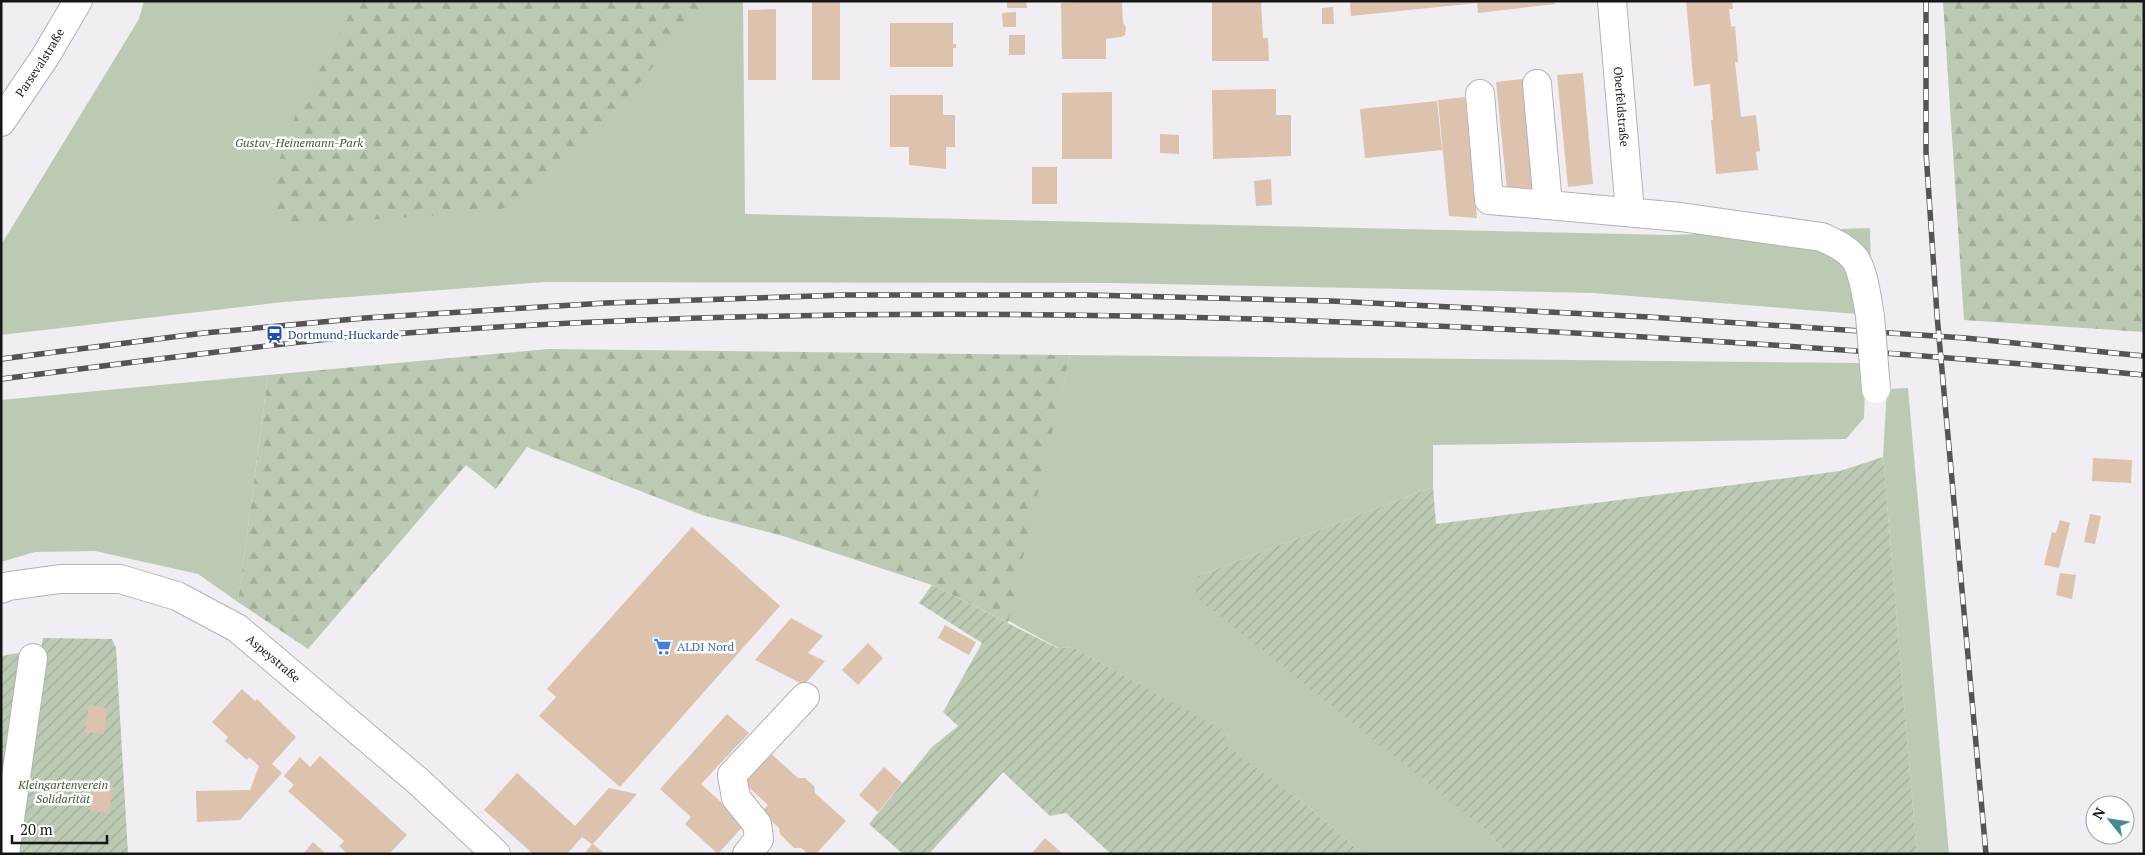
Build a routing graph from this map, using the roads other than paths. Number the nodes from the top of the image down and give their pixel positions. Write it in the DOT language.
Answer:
graph roads {
  1 [pos="78,1"];
  2 [pos="1612,1"];
  3 [pos="1537,84"];
  4 [pos="1480,94"];
  5 [pos="1,122"];
  6 [pos="1548,205"];
  7 [pos="1630,212"];
  8 [pos="1876,389"];
  9 [pos="1,589"];
  10 [pos="33,658"];
  11 [pos="806,697"];
  12 [pos="5,854"];
  13 [pos="496,854"];
  14 [pos="747,854"];
  1 -- 5 [label="street, Parsevalstraße"];
  2 -- 7 [label="street, Oberfeldstraße"];
  3 -- 6 [label="street"];
  4 -- 6 [label="street"];
  6 -- 7 [label="street"];
  7 -- 8 [label="street, bridge"];
  9 -- 13 [label="street, Aspeystraße"];
  10 -- 12 [label="street"];
  11 -- 14 [label="street"];
}
